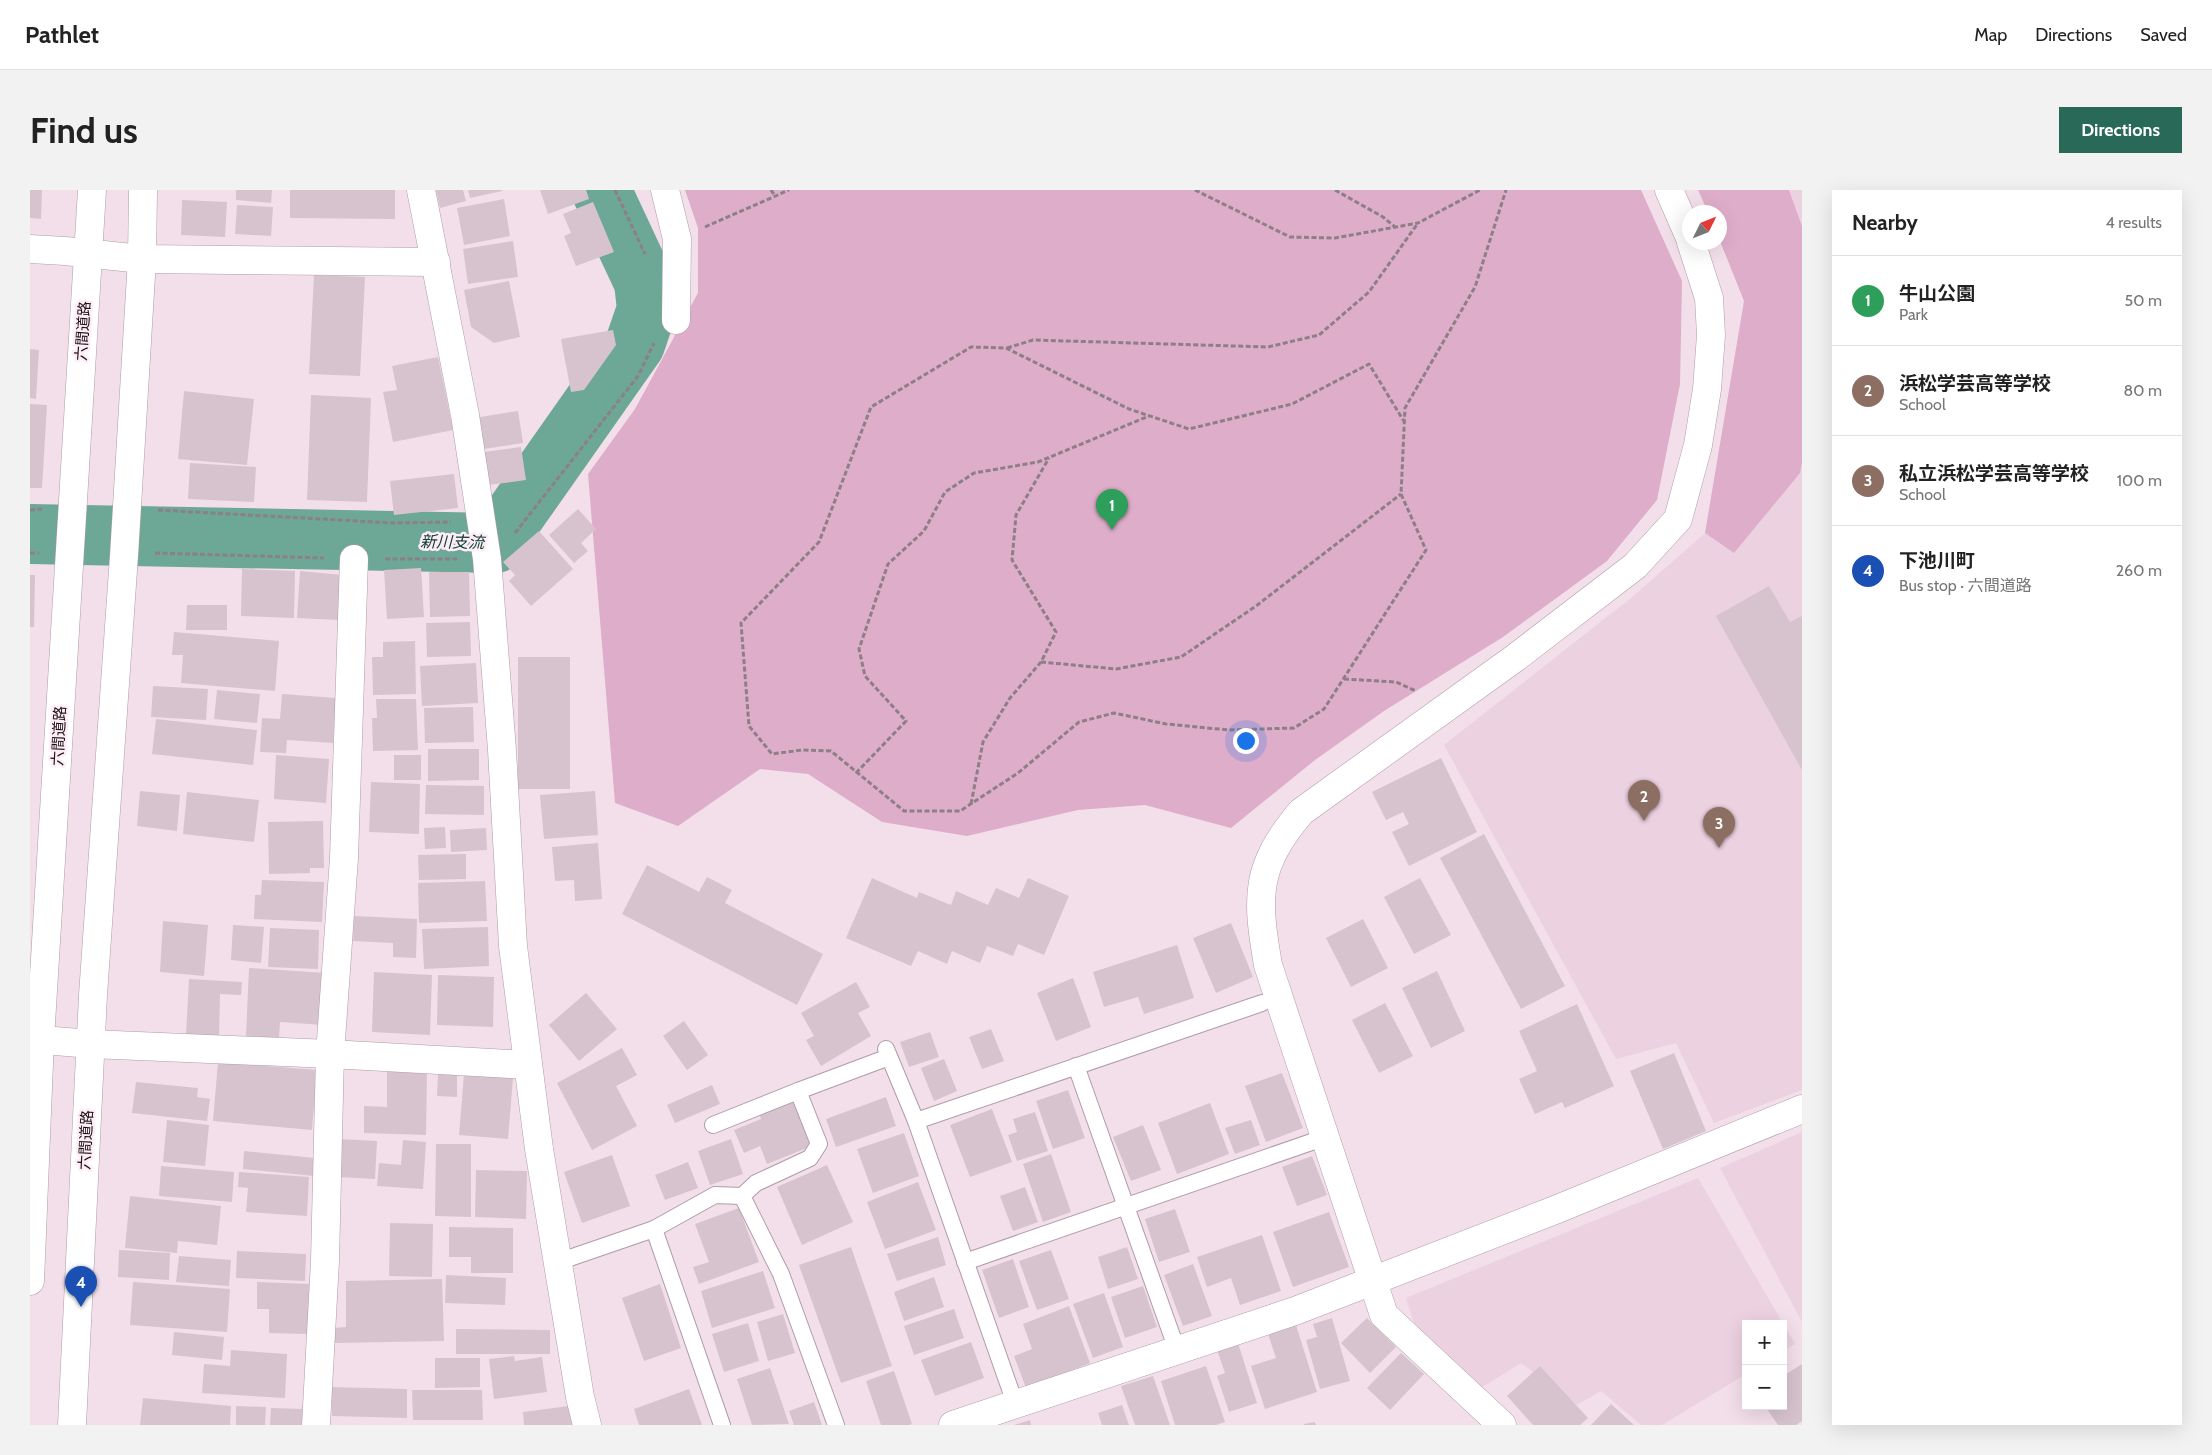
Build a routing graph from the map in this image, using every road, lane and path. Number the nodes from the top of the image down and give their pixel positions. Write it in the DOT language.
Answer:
graph roads {
  1 [pos="92,190"];
  2 [pos="143,190"];
  3 [pos="421,190"];
  4 [pos="615,190"];
  5 [pos="666,190"];
  6 [pos="771,190"];
  7 [pos="789,190"];
  8 [pos="1195,190"];
  9 [pos="1335,190"];
  10 [pos="1480,190"];
  11 [pos="1506,190"];
  12 [pos="1669,190"];
  13 [pos="775,196"];
  14 [pos="1682,220"];
  15 [pos="1418,223"];
  16 [pos="1395,227"];
  17 [pos="677,239"];
  18 [pos="30,249"];
  19 [pos="1694,250"];
  20 [pos="88,253"];
  21 [pos="647,258"];
  22 [pos="142,259"];
  23 [pos="436,262"];
  24 [pos="676,320"];
  25 [pos="655,342"];
  26 [pos="1006,348"];
  27 [pos="1149,416"];
  28 [pos="1405,423"];
  29 [pos="1049,458"];
  30 [pos="1402,494"];
  31 [pos="127,509"];
  32 [pos="480,522"];
  33 [pos="124,556"];
  34 [pos="354,559"];
  35 [pos="486,559"];
  36 [pos="1041,662"];
  37 [pos="1344,679"];
  38 [pos="1449,706"];
  39 [pos="856,773"];
  40 [pos="971,804"];
  41 [pos="1262,1003"];
  42 [pos="35,1040"];
  43 [pos="91,1044"];
  44 [pos="330,1054"];
  45 [pos="528,1065"];
  46 [pos="1076,1066"];
  47 [pos="798,1091"];
  48 [pos="1802,1109"];
  49 [pos="916,1121"];
  50 [pos="713,1125"];
  51 [pos="1326,1137"];
  52 [pos="742,1196"];
  53 [pos="1126,1207"];
  54 [pos="654,1229"];
  55 [pos="558,1262"];
  56 [pos="965,1262"];
  57 [pos="1373,1280"];
  58 [pos="30,1281"];
  59 [pos="1177,1350"];
  60 [pos="1015,1403"];
  61 [pos="72,1425"];
  62 [pos="316,1425"];
  63 [pos="587,1425"];
  64 [pos="722,1425"];
  65 [pos="836,1425"];
  66 [pos="953,1425"];
  67 [pos="1502,1425"];
  1 -- 20 [label="street, 六間道路"];
  2 -- 22 [label="street"];
  3 -- 23 [label="street"];
  4 -- 21 [label="path"];
  5 -- 17 [label="street"];
  6 -- 13 [label="path"];
  7 -- 13 [label="path"];
  8 -- 16 [label="path"];
  9 -- 16 [label="path"];
  10 -- 15 [label="path"];
  11 -- 28 [label="path"];
  12 -- 14 [label="street"];
  13 -- 17 [label="path"];
  15 -- 16 [label="path"];
  15 -- 26 [label="path"];
  17 -- 24 [label="street"];
  18 -- 20 [label="street"];
  19 -- 38 [label="street"];
  20 -- 22 [label="street"];
  20 -- 42 [label="street, 六間道路"];
  22 -- 23 [label="street"];
  22 -- 31 [label="street"];
  23 -- 32 [label="street"];
  25 -- 35 [label="path"];
  26 -- 27 [label="path"];
  26 -- 39 [label="path"];
  27 -- 28 [label="path"];
  27 -- 29 [label="path"];
  28 -- 30 [label="path"];
  29 -- 36 [label="path"];
  29 -- 39 [label="path"];
  30 -- 36 [label="path"];
  30 -- 37 [label="path"];
  31 -- 32 [label="path"];
  31 -- 33 [label="street, 六間道路"];
  32 -- 35 [label="street"];
  33 -- 34 [label="path"];
  33 -- 43 [label="street, 六間道路"];
  34 -- 35 [label="path"];
  34 -- 44 [label="street"];
  35 -- 45 [label="street"];
  36 -- 40 [label="path"];
  37 -- 38 [label="path"];
  37 -- 40 [label="path"];
  38 -- 51 [label="street"];
  39 -- 40 [label="path"];
  41 -- 46 [label="lane"];
  42 -- 43 [label="street"];
  42 -- 58 [label="street, 六間道路"];
  43 -- 44 [label="street"];
  43 -- 61 [label="street, 六間道路"];
  44 -- 45 [label="street"];
  44 -- 62 [label="street"];
  45 -- 55 [label="street"];
  46 -- 49 [label="lane"];
  46 -- 53 [label="lane"];
  47 -- 49 [label="lane"];
  47 -- 50 [label="lane"];
  47 -- 52 [label="lane"];
  48 -- 57 [label="street"];
  49 -- 56 [label="lane"];
  51 -- 53 [label="lane"];
  51 -- 57 [label="street"];
  52 -- 54 [label="lane"];
  52 -- 65 [label="lane"];
  53 -- 56 [label="lane"];
  53 -- 59 [label="lane"];
  54 -- 55 [label="lane"];
  54 -- 64 [label="lane"];
  55 -- 63 [label="street"];
  56 -- 60 [label="lane"];
  57 -- 59 [label="street"];
  57 -- 67 [label="street"];
  59 -- 60 [label="street"];
  60 -- 66 [label="street"];
}
